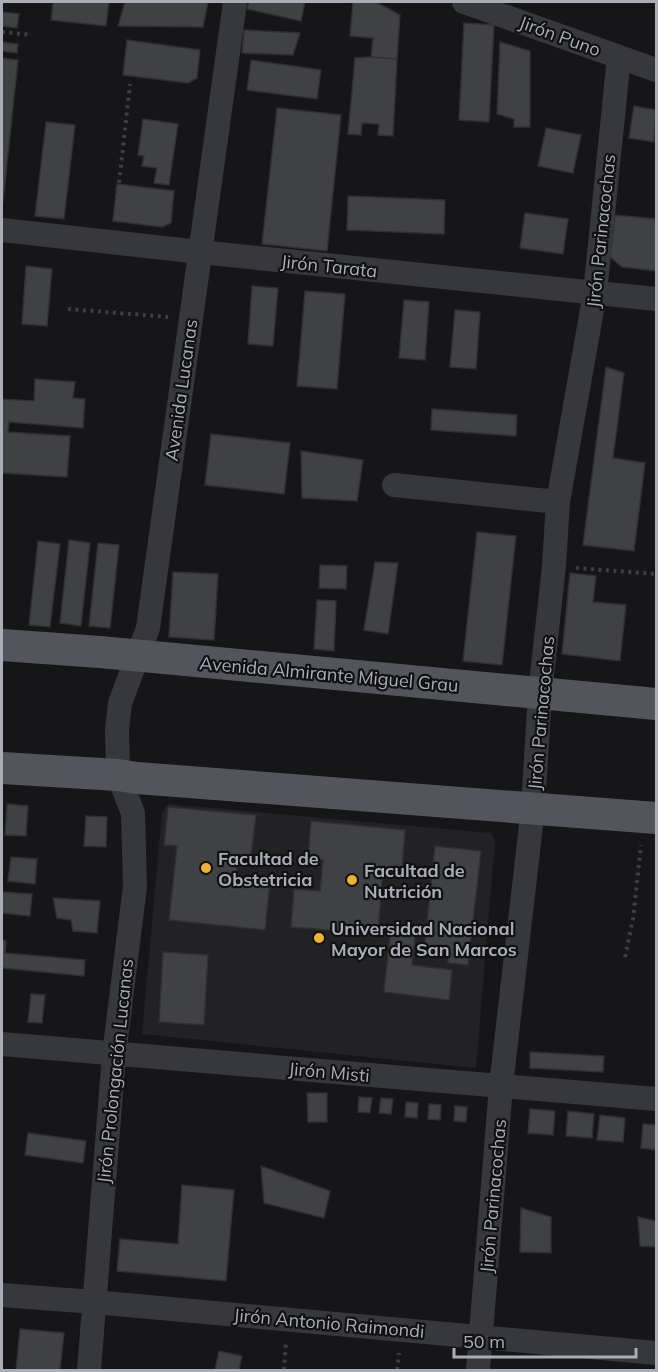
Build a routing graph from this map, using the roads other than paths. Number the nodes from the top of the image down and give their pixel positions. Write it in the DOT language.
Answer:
graph roads {
  1 [pos="235,2"];
  2 [pos="464,2"];
  3 [pos="619,57"];
  4 [pos="657,70"];
  5 [pos="2,230"];
  6 [pos="200,252"];
  7 [pos="595,293"];
  8 [pos="657,299"];
  9 [pos="394,485"];
  10 [pos="558,502"];
  11 [pos="2,645"];
  12 [pos="138,656"];
  13 [pos="540,693"];
  14 [pos="657,704"];
  15 [pos="2,768"];
  16 [pos="118,775"];
  17 [pos="533,808"];
  18 [pos="650,817"];
  19 [pos="2,1044"];
  20 [pos="114,1055"];
  21 [pos="501,1086"];
  22 [pos="657,1099"];
  23 [pos="2,1295"];
  24 [pos="94,1302"];
  25 [pos="481,1337"];
  26 [pos="657,1353"];
  27 [pos="89,1371"];
  28 [pos="478,1371"];
  1 -- 6 [label="street, Avenida Lucanas"];
  2 -- 3 [label="street, Jirón Puno"];
  3 -- 4 [label="street, Jirón Puno"];
  3 -- 7 [label="street, Jirón Parinacochas"];
  5 -- 6 [label="street, Jirón Tarata"];
  6 -- 7 [label="street, Jirón Tarata"];
  6 -- 12 [label="street, Avenida Lucanas"];
  7 -- 8 [label="street, Jirón Tarata"];
  7 -- 10 [label="street, Jirón Parinacochas"];
  9 -- 10 [label="street"];
  10 -- 13 [label="street, Jirón Parinacochas"];
  11 -- 12 [label="main road, Avenida Almirante Miguel Grau"];
  12 -- 13 [label="main road, Avenida Almirante Miguel Grau"];
  12 -- 16 [label="street, Avenida Lucanas"];
  13 -- 14 [label="main road, Avenida Almirante Miguel Grau"];
  13 -- 17 [label="street, Jirón Parinacochas"];
  15 -- 16 [label="main road"];
  16 -- 17 [label="main road"];
  16 -- 20 [label="street, Jirón Prolongación Lucanas"];
  17 -- 18 [label="main road"];
  17 -- 21 [label="street, Jirón Parinacochas"];
  19 -- 20 [label="street, Jirón Misti"];
  20 -- 21 [label="street, Jirón Misti"];
  20 -- 24 [label="street, Jirón Prolongación Lucanas"];
  21 -- 22 [label="street, Jirón Misti"];
  21 -- 25 [label="street, Jirón Parinacochas"];
  23 -- 24 [label="street, Jirón Antonio Raimondi"];
  24 -- 25 [label="street, Jirón Antonio Raimondi"];
  24 -- 27 [label="street, Jirón Prolongación Lucanas"];
  25 -- 26 [label="street, Jirón Antonio Raimondi"];
  25 -- 28 [label="street, Jirón Parinacochas"];
}
